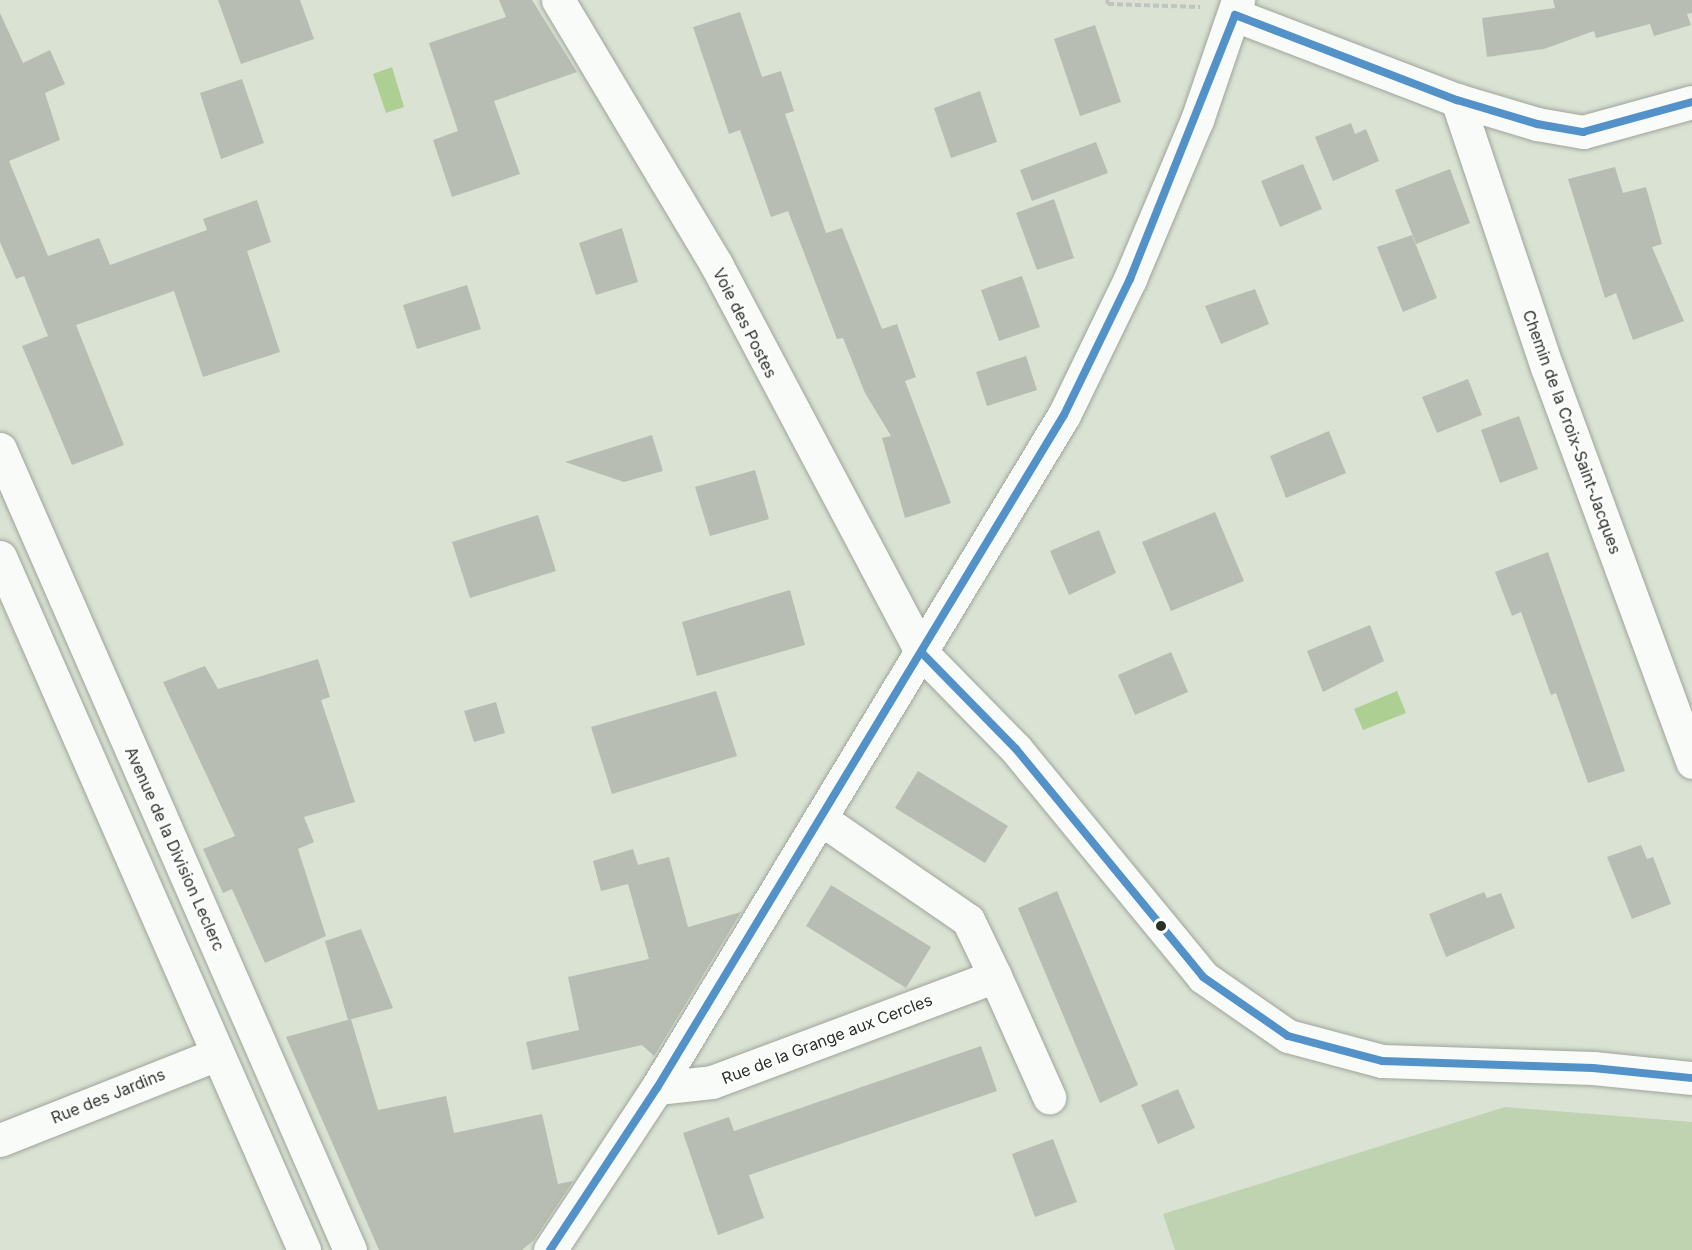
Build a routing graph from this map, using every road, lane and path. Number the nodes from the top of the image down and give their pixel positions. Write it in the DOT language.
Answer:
graph roads {
  1 [pos="558,0"];
  2 [pos="1107,0"];
  3 [pos="1236,7"];
  4 [pos="1456,100"];
  5 [pos="1692,102"];
  6 [pos="0,449"];
  7 [pos="0,557"];
  8 [pos="922,653"];
  9 [pos="1692,762"];
  10 [pos="821,819"];
  11 [pos="995,976"];
  12 [pos="217,1054"];
  13 [pos="1692,1078"];
  14 [pos="657,1088"];
  15 [pos="1049,1097"];
  16 [pos="0,1140"];
  17 [pos="304,1250"];
  18 [pos="350,1250"];
  19 [pos="550,1250"];
  1 -- 8 [label="street, Voie des Postes"];
  2 -- 3 [label="path"];
  3 -- 4 [label="street"];
  3 -- 8 [label="street"];
  4 -- 5 [label="street"];
  4 -- 9 [label="street, Chemin de la Croix-Saint-Jacques"];
  6 -- 18 [label="street, Avenue de la Division Leclerc"];
  7 -- 12 [label="street"];
  8 -- 10 [label="street"];
  8 -- 13 [label="street, Voie des Postes"];
  10 -- 11 [label="street"];
  10 -- 14 [label="street"];
  11 -- 14 [label="street, Rue de la Grange aux Cercles"];
  11 -- 15 [label="street"];
  12 -- 16 [label="street, Rue des Jardins"];
  12 -- 17 [label="street"];
  14 -- 19 [label="street"];
}
